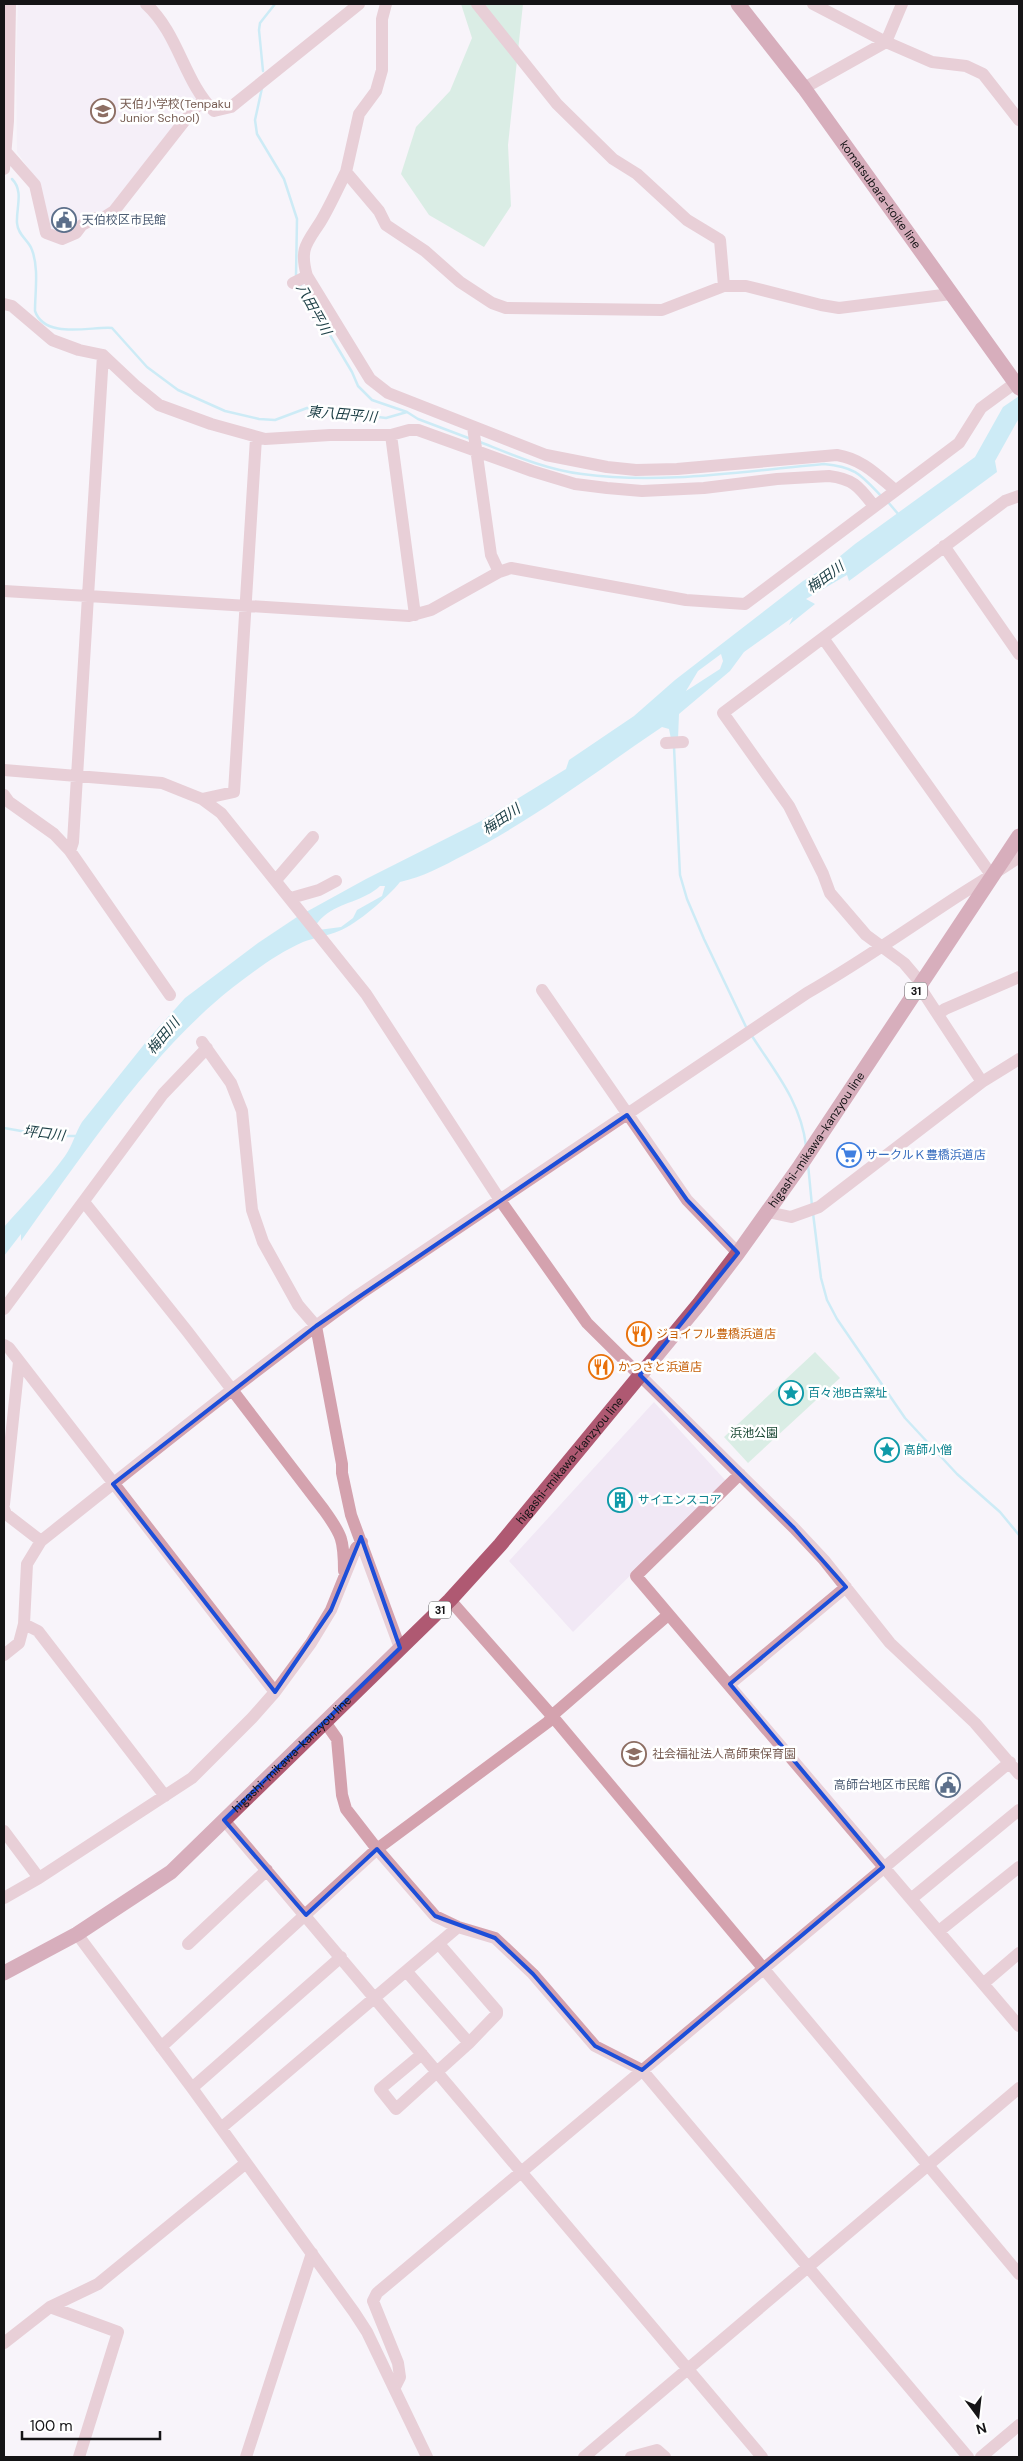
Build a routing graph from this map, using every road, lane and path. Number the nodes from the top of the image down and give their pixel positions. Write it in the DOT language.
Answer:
graph roads {
  1 [pos="10,4"];
  2 [pos="146,4"];
  3 [pos="360,4"];
  4 [pos="386,4"];
  5 [pos="477,4"];
  6 [pos="738,4"];
  7 [pos="813,4"];
  8 [pos="901,4"];
  9 [pos="886,42"];
  10 [pos="6,48"];
  11 [pos="804,88"];
  12 [pos="203,101"];
  13 [pos="1019,120"];
  14 [pos="6,152"];
  15 [pos="4,169"];
  16 [pos="346,172"];
  17 [pos="307,276"];
  18 [pos="293,282"];
  19 [pos="724,286"];
  20 [pos="951,294"];
  21 [pos="4,304"];
  22 [pos="103,354"];
  23 [pos="1018,384"];
  24 [pos="474,427"];
  25 [pos="391,435"];
  26 [pos="256,438"];
  27 [pos="476,451"];
  28 [pos="1019,496"];
  29 [pos="884,498"];
  30 [pos="944,546"];
  31 [pos="499,572"];
  32 [pos="4,591"];
  33 [pos="88,596"];
  34 [pos="245,606"];
  35 [pos="415,615"];
  36 [pos="824,638"];
  37 [pos="1019,654"];
  38 [pos="683,742"];
  39 [pos="666,743"];
  40 [pos="4,770"];
  41 [pos="77,776"];
  42 [pos="4,795"];
  43 [pos="202,800"];
  44 [pos="1019,836"];
  45 [pos="312,837"];
  46 [pos="70,851"];
  47 [pos="1019,856"];
  48 [pos="992,876"];
  49 [pos="276,880"];
  50 [pos="336,880"];
  51 [pos="290,898"];
  52 [pos="882,947"];
  53 [pos="1019,977"];
  54 [pos="921,983"];
  55 [pos="542,990"];
  56 [pos="170,995"];
  57 [pos="938,1014"];
  58 [pos="1019,1059"];
  59 [pos="982,1082"];
  60 [pos="626,1115"];
  61 [pos="500,1200"];
  62 [pos="84,1202"];
  63 [pos="768,1212"];
  64 [pos="738,1253"];
  65 [pos="4,1309"];
  66 [pos="316,1326"];
  67 [pos="4,1345"];
  68 [pos="19,1362"];
  69 [pos="640,1375"];
  70 [pos="232,1392"];
  71 [pos="740,1474"];
  72 [pos="113,1484"];
  73 [pos="4,1504"];
  74 [pos="4,1509"];
  75 [pos="41,1541"];
  76 [pos="362,1542"];
  77 [pos="344,1578"];
  78 [pos="846,1587"];
  79 [pos="450,1600"];
  80 [pos="668,1615"];
  81 [pos="24,1624"];
  82 [pos="400,1648"];
  83 [pos="4,1655"];
  84 [pos="730,1684"];
  85 [pos="275,1692"];
  86 [pos="553,1717"];
  87 [pos="325,1722"];
  88 [pos="1010,1762"];
  89 [pos="1019,1774"];
  90 [pos="165,1796"];
  91 [pos="1019,1810"];
  92 [pos="224,1820"];
  93 [pos="4,1832"];
  94 [pos="378,1849"];
  95 [pos="883,1867"];
  96 [pos="1019,1867"];
  97 [pos="267,1870"];
  98 [pos="39,1878"];
  99 [pos="4,1898"];
  100 [pos="912,1899"];
  101 [pos="306,1915"];
  102 [pos="458,1927"];
  103 [pos="940,1931"];
  104 [pos="77,1934"];
  105 [pos="188,1944"];
  106 [pos="439,1944"];
  107 [pos="1019,1953"];
  108 [pos="341,1957"];
  109 [pos="764,1970"];
  110 [pos="407,1972"];
  111 [pos="4,1973"];
  112 [pos="984,1984"];
  113 [pos="375,1997"];
  114 [pos="1019,2026"];
  115 [pos="470,2043"];
  116 [pos="161,2047"];
  117 [pos="422,2054"];
  118 [pos="642,2070"];
  119 [pos="438,2072"];
  120 [pos="192,2088"];
  121 [pos="1019,2088"];
  122 [pos="221,2128"];
  123 [pos="246,2163"];
  124 [pos="929,2167"];
  125 [pos="522,2173"];
  126 [pos="312,2253"];
  127 [pos="808,2268"];
  128 [pos="1019,2274"];
  129 [pos="50,2308"];
  130 [pos="4,2343"];
  131 [pos="687,2368"];
  132 [pos="395,2387"];
  133 [pos="1019,2425"];
  134 [pos="420,2442"];
  135 [pos="79,2457"];
  136 [pos="246,2457"];
  137 [pos="415,2457"];
  138 [pos="427,2457"];
  139 [pos="584,2457"];
  140 [pos="631,2457"];
  141 [pos="665,2457"];
  142 [pos="762,2457"];
  143 [pos="968,2457"];
  144 [pos="981,2457"];
  1 -- 10 [label="street"];
  2 -- 12 [label="street"];
  3 -- 12 [label="street"];
  4 -- 16 [label="street"];
  5 -- 19 [label="street"];
  6 -- 11 [label="main road, komatsubara-koike line"];
  7 -- 9 [label="street"];
  8 -- 9 [label="street"];
  9 -- 11 [label="street"];
  9 -- 13 [label="street"];
  10 -- 14 [label="street"];
  11 -- 20 [label="main road, komatsubara-koike line"];
  12 -- 14 [label="street"];
  14 -- 15 [label="street"];
  16 -- 17 [label="street"];
  16 -- 19 [label="street"];
  17 -- 18 [label="street"];
  17 -- 24 [label="street"];
  19 -- 20 [label="street"];
  20 -- 23 [label="main road, komatsubara-koike line"];
  21 -- 22 [label="street"];
  22 -- 26 [label="street"];
  22 -- 33 [label="street"];
  23 -- 29 [label="street"];
  24 -- 27 [label="street"];
  24 -- 29 [label="street"];
  25 -- 26 [label="street"];
  25 -- 27 [label="street"];
  25 -- 35 [label="street"];
  26 -- 34 [label="street"];
  27 -- 29 [label="street"];
  27 -- 31 [label="street"];
  28 -- 30 [label="street"];
  29 -- 31 [label="street"];
  30 -- 36 [label="street"];
  30 -- 37 [label="street"];
  31 -- 35 [label="street"];
  32 -- 33 [label="street"];
  33 -- 34 [label="street"];
  33 -- 41 [label="street"];
  34 -- 35 [label="street"];
  34 -- 43 [label="street"];
  36 -- 48 [label="street"];
  36 -- 52 [label="street"];
  38 -- 39 [label="street"];
  40 -- 41 [label="street"];
  41 -- 43 [label="street"];
  41 -- 46 [label="street"];
  42 -- 46 [label="street"];
  43 -- 49 [label="street"];
  44 -- 48 [label="main road, higashi-mikawa-kanzyou line / 31"];
  45 -- 49 [label="street"];
  46 -- 56 [label="street"];
  47 -- 48 [label="street"];
  48 -- 52 [label="street"];
  48 -- 54 [label="main road, higashi-mikawa-kanzyou line / 31"];
  49 -- 51 [label="street"];
  50 -- 51 [label="street"];
  51 -- 61 [label="street"];
  52 -- 54 [label="street"];
  52 -- 60 [label="street"];
  53 -- 57 [label="street"];
  54 -- 57 [label="street"];
  54 -- 63 [label="main road, higashi-mikawa-kanzyou line / 31"];
  55 -- 60 [label="street"];
  57 -- 59 [label="street"];
  58 -- 59 [label="street"];
  59 -- 63 [label="street"];
  60 -- 61 [label="street"];
  60 -- 64 [label="street"];
  61 -- 66 [label="street"];
  61 -- 69 [label="street"];
  62 -- 65 [label="street"];
  62 -- 66 [label="street"];
  62 -- 70 [label="street"];
  63 -- 64 [label="main road, higashi-mikawa-kanzyou line / 31"];
  64 -- 69 [label="main road, higashi-mikawa-kanzyou line / 31"];
  66 -- 70 [label="street"];
  66 -- 76 [label="street"];
  67 -- 68 [label="street"];
  68 -- 72 [label="street"];
  68 -- 73 [label="street"];
  69 -- 71 [label="street"];
  69 -- 79 [label="main road, higashi-mikawa-kanzyou line / 31"];
  70 -- 72 [label="street"];
  70 -- 77 [label="street"];
  71 -- 78 [label="street"];
  71 -- 80 [label="street"];
  72 -- 75 [label="street"];
  72 -- 85 [label="street"];
  74 -- 75 [label="street"];
  75 -- 81 [label="street"];
  76 -- 77 [label="street"];
  76 -- 82 [label="street"];
  77 -- 85 [label="street"];
  78 -- 84 [label="street"];
  78 -- 88 [label="street"];
  79 -- 82 [label="main road, higashi-mikawa-kanzyou line / 31"];
  79 -- 86 [label="street"];
  80 -- 84 [label="street"];
  80 -- 86 [label="street"];
  81 -- 83 [label="street"];
  81 -- 90 [label="street"];
  82 -- 87 [label="main road, higashi-mikawa-kanzyou line / 31"];
  84 -- 95 [label="street"];
  85 -- 90 [label="street"];
  86 -- 94 [label="street"];
  86 -- 109 [label="street"];
  87 -- 92 [label="main road, higashi-mikawa-kanzyou line / 31"];
  87 -- 94 [label="street"];
  88 -- 89 [label="street"];
  88 -- 95 [label="street"];
  90 -- 98 [label="street"];
  91 -- 100 [label="street"];
  92 -- 97 [label="street"];
  92 -- 104 [label="main road, higashi-mikawa-kanzyou line / 31"];
  93 -- 98 [label="street"];
  94 -- 101 [label="street"];
  94 -- 102 [label="street"];
  95 -- 100 [label="street"];
  95 -- 109 [label="street"];
  96 -- 103 [label="street"];
  97 -- 101 [label="street"];
  97 -- 105 [label="street"];
  98 -- 99 [label="street"];
  100 -- 103 [label="street"];
  101 -- 108 [label="street"];
  101 -- 116 [label="street"];
  102 -- 106 [label="street"];
  102 -- 118 [label="street"];
  103 -- 112 [label="street"];
  104 -- 111 [label="main road, higashi-mikawa-kanzyou line / 31"];
  104 -- 116 [label="street"];
  106 -- 110 [label="street"];
  106 -- 115 [label="street"];
  107 -- 112 [label="street"];
  108 -- 113 [label="street"];
  108 -- 120 [label="street"];
  109 -- 118 [label="street"];
  109 -- 124 [label="street"];
  110 -- 113 [label="street"];
  110 -- 115 [label="street"];
  112 -- 114 [label="street"];
  113 -- 117 [label="street"];
  113 -- 122 [label="street"];
  115 -- 119 [label="street"];
  116 -- 120 [label="street"];
  117 -- 119 [label="street"];
  117 -- 119 [label="street"];
  118 -- 125 [label="street"];
  118 -- 127 [label="street"];
  119 -- 125 [label="street"];
  120 -- 122 [label="street"];
  121 -- 124 [label="street"];
  122 -- 123 [label="street"];
  123 -- 126 [label="street"];
  123 -- 129 [label="street"];
  124 -- 127 [label="street"];
  124 -- 128 [label="street"];
  125 -- 131 [label="street"];
  125 -- 132 [label="street"];
  126 -- 132 [label="street"];
  126 -- 136 [label="street"];
  127 -- 131 [label="street"];
  127 -- 143 [label="street"];
  129 -- 130 [label="street"];
  129 -- 135 [label="street"];
  131 -- 139 [label="street"];
  131 -- 142 [label="street"];
  132 -- 134 [label="street"];
  133 -- 144 [label="street"];
  134 -- 137 [label="street"];
  134 -- 138 [label="street"];
  140 -- 141 [label="street"];
}
